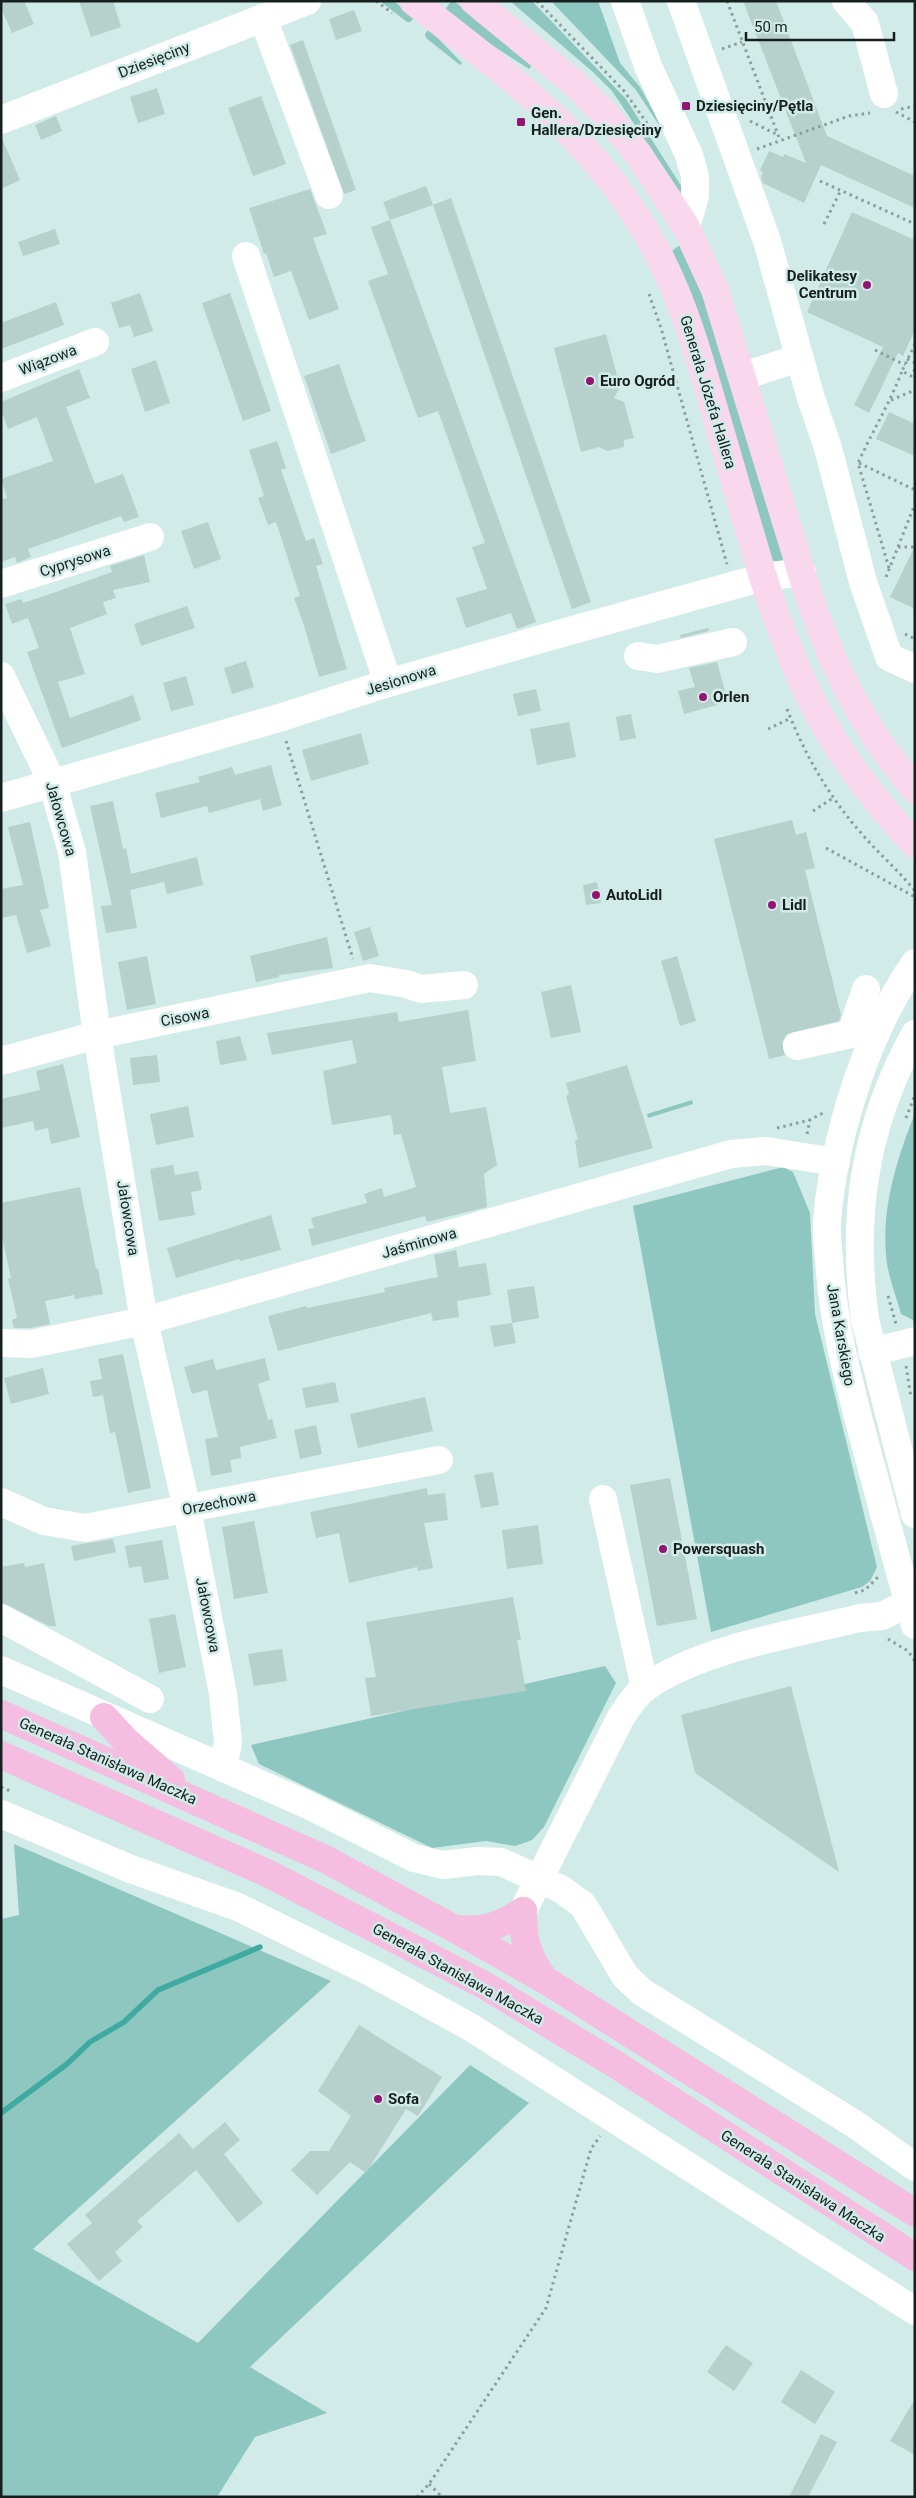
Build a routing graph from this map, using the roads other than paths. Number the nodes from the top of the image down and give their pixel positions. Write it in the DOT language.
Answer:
graph roads {
  1 [pos="307,1"];
  2 [pos="413,1"];
  3 [pos="625,1"];
  4 [pos="681,1"];
  5 [pos="846,1"];
  6 [pos="485,6"];
  7 [pos="264,18"];
  8 [pos="880,103"];
  9 [pos="1,120"];
  10 [pos="329,195"];
  11 [pos="686,227"];
  12 [pos="655,247"];
  13 [pos="246,256"];
  14 [pos="95,342"];
  15 [pos="799,358"];
  16 [pos="743,376"];
  17 [pos="1,378"];
  18 [pos="150,537"];
  19 [pos="802,572"];
  20 [pos="764,577"];
  21 [pos="1,584"];
  22 [pos="733,642"];
  23 [pos="638,656"];
  24 [pos="915,669"];
  25 [pos="1,676"];
  26 [pos="388,683"];
  27 [pos="52,782"];
  28 [pos="915,790"];
  29 [pos="1,798"];
  30 [pos="911,832"];
  31 [pos="915,963"];
  32 [pos="464,984"];
  33 [pos="866,989"];
  34 [pos="915,1034"];
  35 [pos="97,1035"];
  36 [pos="797,1046"];
  37 [pos="1,1061"];
  38 [pos="858,1082"];
  39 [pos="887,1095"];
  40 [pos="836,1162"];
  41 [pos="144,1321"];
  42 [pos="908,1342"];
  43 [pos="1,1344"];
  44 [pos="872,1352"];
  45 [pos="439,1460"];
  46 [pos="603,1499"];
  47 [pos="1,1502"];
  48 [pos="187,1509"];
  49 [pos="915,1514"];
  50 [pos="913,1610"];
  51 [pos="1,1618"];
  52 [pos="1,1670"];
  53 [pos="645,1688"];
  54 [pos="150,1699"];
  55 [pos="1,1714"];
  56 [pos="104,1717"];
  57 [pos="1,1754"];
  58 [pos="223,1768"];
  59 [pos="192,1798"];
  60 [pos="1,1814"];
  61 [pos="539,1879"];
  62 [pos="522,1911"];
  63 [pos="455,1929"];
  64 [pos="545,1980"];
  65 [pos="915,2167"];
  66 [pos="915,2213"];
  67 [pos="915,2258"];
  68 [pos="915,2311"];
  1 -- 7 [label="street, Dziesięciny"];
  2 -- 12 [label="main road, Generała Józefa Hallera"];
  3 -- 11 [label="street"];
  4 -- 15 [label="street"];
  5 -- 8 [label="street"];
  6 -- 11 [label="main road"];
  7 -- 9 [label="street, Dziesięciny"];
  7 -- 10 [label="street"];
  11 -- 12 [label="main road"];
  11 -- 16 [label="main road"];
  12 -- 20 [label="main road, Generała Józefa Hallera"];
  13 -- 26 [label="street"];
  14 -- 17 [label="street, Wiązowa"];
  15 -- 16 [label="street"];
  15 -- 24 [label="street"];
  16 -- 19 [label="main road"];
  18 -- 21 [label="street, Cyprysowa"];
  19 -- 20 [label="street, Jesionowa"];
  19 -- 28 [label="main road"];
  20 -- 26 [label="street, Jesionowa"];
  20 -- 30 [label="main road, Generała Józefa Hallera"];
  22 -- 23 [label="street"];
  25 -- 27 [label="street, Jałowcowa"];
  26 -- 27 [label="street, Jesionowa"];
  27 -- 29 [label="street, Jesionowa"];
  27 -- 35 [label="street, Jałowcowa"];
  31 -- 38 [label="street, Jana Karskiego"];
  32 -- 35 [label="street, Cisowa"];
  33 -- 36 [label="street"];
  34 -- 39 [label="street, Jana Karskiego"];
  35 -- 37 [label="street, Cisowa"];
  35 -- 41 [label="street, Jałowcowa"];
  38 -- 39 [label="street"];
  38 -- 40 [label="street, Jana Karskiego"];
  39 -- 44 [label="street, Jana Karskiego"];
  40 -- 41 [label="street, Jaśminowa"];
  40 -- 50 [label="street, Jana Karskiego"];
  41 -- 43 [label="street, Jaśminowa"];
  41 -- 48 [label="street, Jałowcowa"];
  42 -- 44 [label="street"];
  44 -- 49 [label="street, Jana Karskiego"];
  45 -- 48 [label="street, Orzechowa"];
  46 -- 53 [label="street"];
  47 -- 48 [label="street, Orzechowa"];
  48 -- 58 [label="street, Jałowcowa"];
  50 -- 53 [label="street"];
  51 -- 54 [label="street"];
  52 -- 56 [label="street"];
  53 -- 61 [label="street"];
  55 -- 59 [label="highway, Generała Stanisława Maczka"];
  56 -- 58 [label="street"];
  56 -- 59 [label="highway"];
  57 -- 67 [label="highway, Generała Stanisława Maczka"];
  58 -- 61 [label="street"];
  59 -- 63 [label="highway, Generała Stanisława Maczka"];
  60 -- 68 [label="street"];
  61 -- 62 [label="street"];
  61 -- 65 [label="street"];
  62 -- 63 [label="highway"];
  62 -- 64 [label="highway"];
  63 -- 64 [label="highway, Generała Stanisława Maczka"];
  64 -- 66 [label="highway, Generała Stanisława Maczka"];
}
